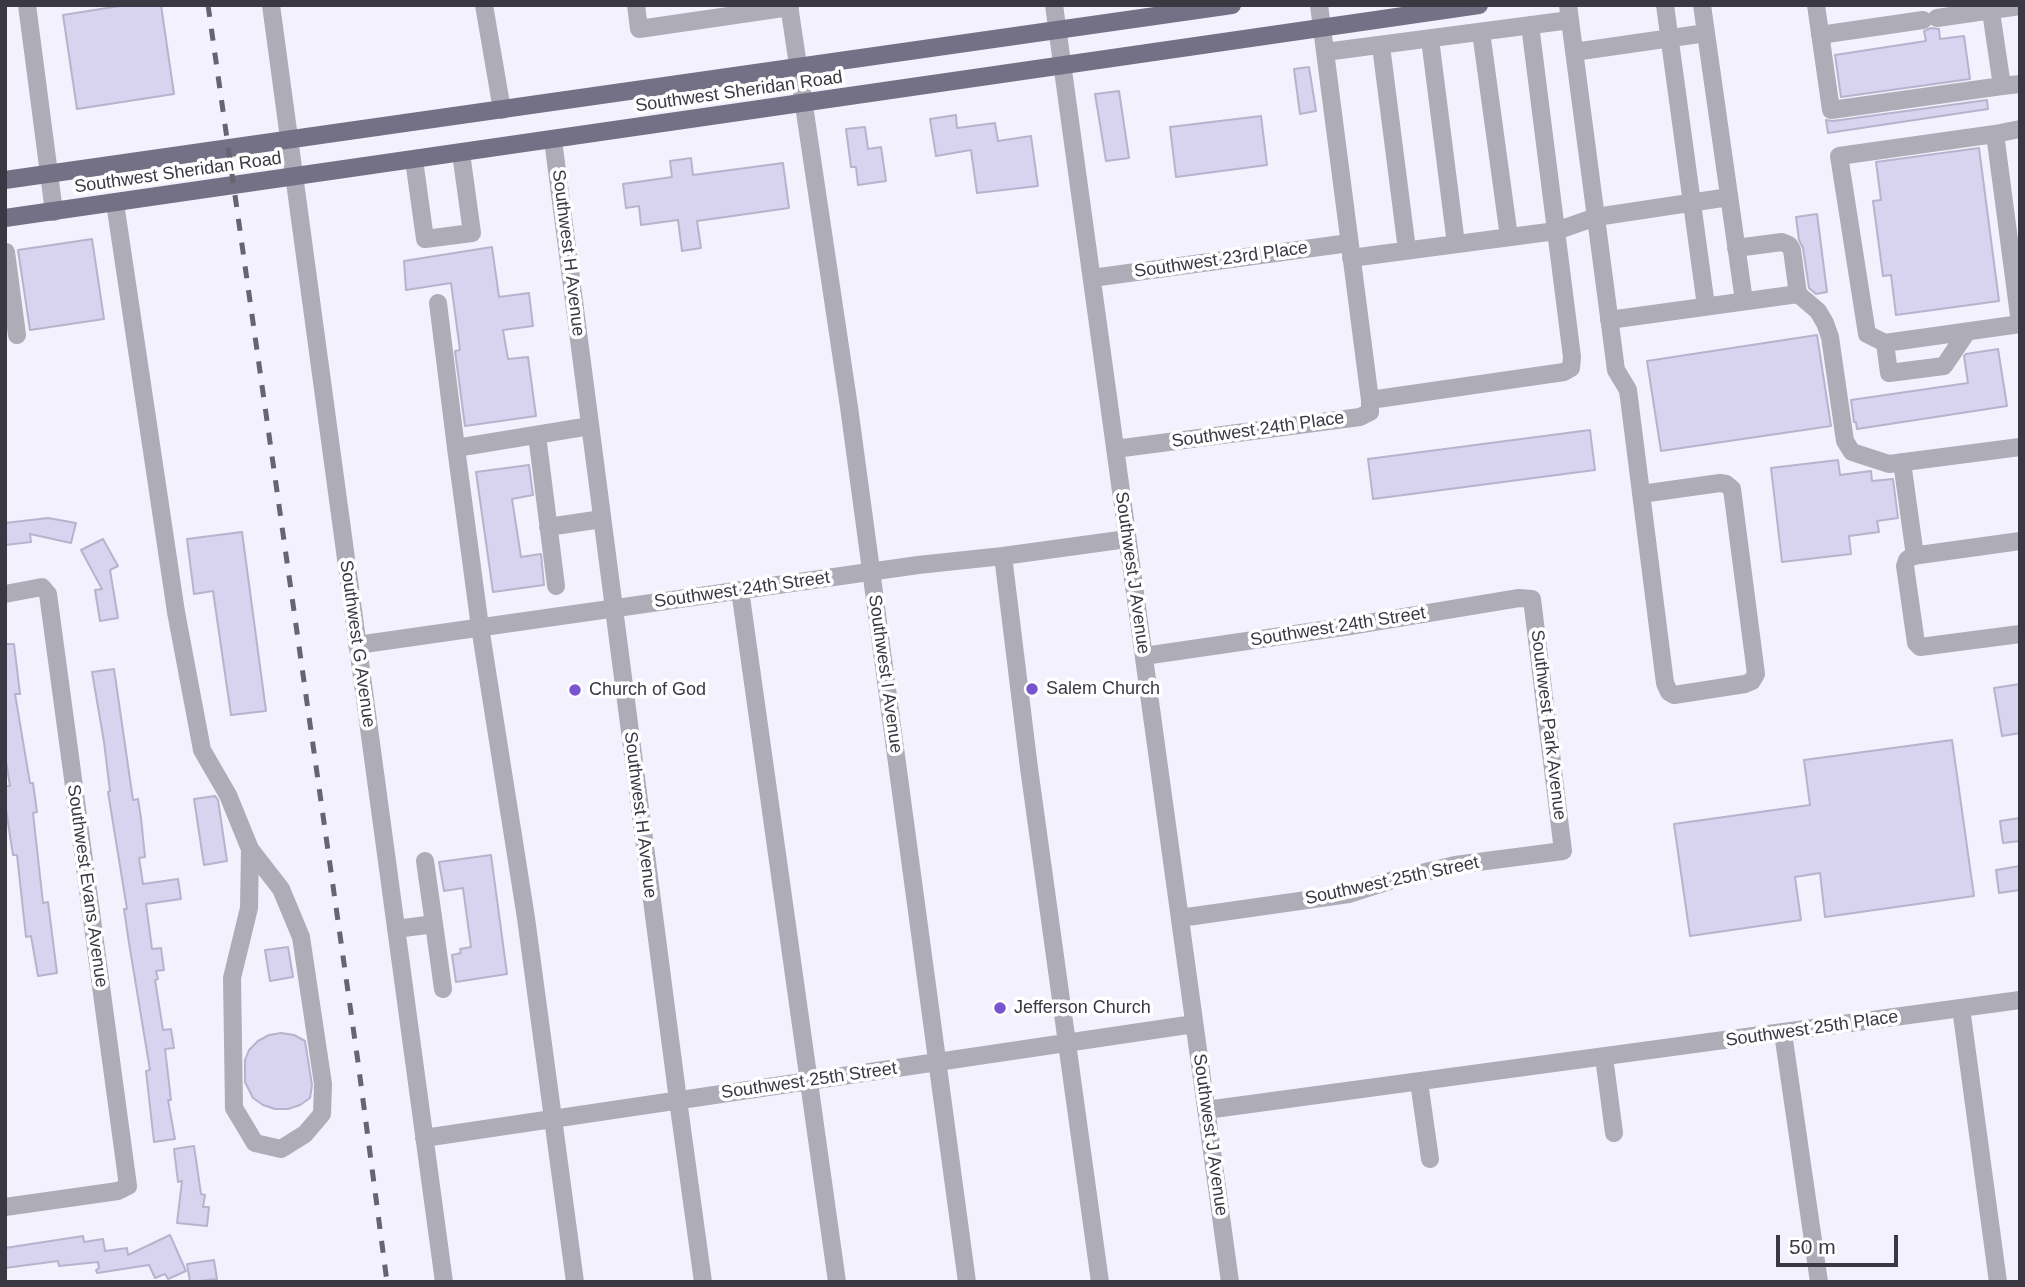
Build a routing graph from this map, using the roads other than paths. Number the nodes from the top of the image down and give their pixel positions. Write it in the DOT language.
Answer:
graph roads {
  1 [pos="27,5"];
  2 [pos="271,5"];
  3 [pos="484,5"];
  4 [pos="636,5"];
  5 [pos="1054,5"];
  6 [pos="1232,5"];
  7 [pos="1319,5"];
  8 [pos="1479,5"];
  9 [pos="1665,5"];
  10 [pos="1702,5"];
  11 [pos="1816,5"];
  12 [pos="789,6"];
  13 [pos="2020,6"];
  14 [pos="1991,8"];
  15 [pos="1177,9"];
  16 [pos="1964,10"];
  17 [pos="1569,13"];
  18 [pos="1931,14"];
  19 [pos="1530,25"];
  20 [pos="1322,28"];
  21 [pos="1058,31"];
  22 [pos="1481,32"];
  23 [pos="1706,33"];
  24 [pos="1820,34"];
  25 [pos="1430,38"];
  26 [pos="1670,38"];
  27 [pos="1381,46"];
  28 [pos="1325,51"];
  29 [pos="1574,52"];
  30 [pos="1062,66"];
  31 [pos="798,68"];
  32 [pos="2011,85"];
  33 [pos="803,103"];
  34 [pos="502,110"];
  35 [pos="2020,130"];
  36 [pos="1995,134"];
  37 [pos="289,140"];
  38 [pos="553,140"];
  39 [pos="461,153"];
  40 [pos="414,160"];
  41 [pos="49,174"];
  42 [pos="294,177"];
  43 [pos="5,180"];
  44 [pos="1730,197"];
  45 [pos="1692,202"];
  46 [pos="115,203"];
  47 [pos="54,212"];
  48 [pos="1596,217"];
  49 [pos="5,218"];
  50 [pos="1556,231"];
  51 [pos="1508,237"];
  52 [pos="1456,244"];
  53 [pos="1736,248"];
  54 [pos="6,250"];
  55 [pos="1350,250"];
  56 [pos="1407,250"];
  57 [pos="1092,278"];
  58 [pos="1798,294"];
  59 [pos="1744,301"];
  60 [pos="438,303"];
  61 [pos="1706,306"];
  62 [pos="1609,320"];
  63 [pos="2020,323"];
  64 [pos="1967,332"];
  65 [pos="16,335"];
  66 [pos="1885,343"];
  67 [pos="1370,400"];
  68 [pos="590,426"];
  69 [pos="537,435"];
  70 [pos="2020,447"];
  71 [pos="456,448"];
  72 [pos="1115,449"];
  73 [pos="1902,462"];
  74 [pos="1641,494"];
  75 [pos="602,519"];
  76 [pos="548,527"];
  77 [pos="1128,538"];
  78 [pos="2020,541"];
  79 [pos="1915,555"];
  80 [pos="1003,556"];
  81 [pos="872,572"];
  82 [pos="556,586"];
  83 [pos="740,590"];
  84 [pos="5,594"];
  85 [pos="1532,599"];
  86 [pos="613,608"];
  87 [pos="480,627"];
  88 [pos="2020,634"];
  89 [pos="357,645"];
  90 [pos="1144,656"];
  91 [pos="250,849"];
  92 [pos="1563,851"];
  93 [pos="425,861"];
  94 [pos="1180,918"];
  95 [pos="434,924"];
  96 [pos="396,929"];
  97 [pos="443,989"];
  98 [pos="2020,1000"];
  99 [pos="1961,1008"];
  100 [pos="1194,1024"];
  101 [pos="1783,1033"];
  102 [pos="1067,1042"];
  103 [pos="1604,1057"];
  104 [pos="937,1062"];
  105 [pos="808,1081"];
  106 [pos="1419,1082"];
  107 [pos="678,1100"];
  108 [pos="1206,1110"];
  109 [pos="553,1119"];
  110 [pos="1614,1133"];
  111 [pos="424,1138"];
  112 [pos="1430,1159"];
  113 [pos="5,1207"];
  114 [pos="444,1282"];
  115 [pos="575,1282"];
  116 [pos="703,1282"];
  117 [pos="837,1282"];
  118 [pos="967,1282"];
  119 [pos="1100,1282"];
  120 [pos="1230,1282"];
  121 [pos="1819,1282"];
  122 [pos="1998,1282"];
  1 -- 41 [label="street"];
  2 -- 37 [label="street, Southwest G Avenue"];
  3 -- 34 [label="street"];
  4 -- 12 [label="street"];
  5 -- 21 [label="street, Southwest J Avenue"];
  6 -- 15 [label="main road, Southwest Sheridan Road"];
  7 -- 20 [label="street"];
  8 -- 20 [label="main road, Southwest Sheridan Road"];
  9 -- 26 [label="street"];
  10 -- 23 [label="street"];
  11 -- 24 [label="street"];
  12 -- 31 [label="street, Southwest I Avenue"];
  13 -- 14 [label="street"];
  14 -- 16 [label="street"];
  14 -- 32 [label="street"];
  15 -- 21 [label="main road, Southwest Sheridan Road"];
  16 -- 18 [label="street"];
  17 -- 19 [label="street"];
  17 -- 29 [label="street"];
  18 -- 24 [label="street"];
  19 -- 22 [label="street"];
  19 -- 50 [label="street"];
  20 -- 28 [label="street"];
  20 -- 30 [label="main road, Southwest Sheridan Road"];
  21 -- 30 [label="street, Southwest J Avenue"];
  21 -- 31 [label="main road, Southwest Sheridan Road"];
  22 -- 25 [label="street"];
  22 -- 51 [label="street"];
  23 -- 26 [label="street"];
  23 -- 44 [label="street"];
  24 -- 32 [label="street"];
  25 -- 27 [label="street"];
  25 -- 52 [label="street"];
  26 -- 29 [label="street"];
  26 -- 45 [label="street"];
  27 -- 28 [label="street"];
  27 -- 56 [label="street"];
  28 -- 55 [label="street"];
  29 -- 48 [label="street"];
  30 -- 33 [label="main road, Southwest Sheridan Road"];
  30 -- 57 [label="street, Southwest J Avenue"];
  31 -- 33 [label="street, Southwest I Avenue"];
  31 -- 34 [label="main road, Southwest Sheridan Road"];
  33 -- 38 [label="main road, Southwest Sheridan Road"];
  33 -- 81 [label="street, Southwest I Avenue"];
  34 -- 37 [label="main road, Southwest Sheridan Road"];
  35 -- 36 [label="street"];
  36 -- 63 [label="street"];
  36 -- 66 [label="street"];
  37 -- 41 [label="main road, Southwest Sheridan Road"];
  37 -- 42 [label="street, Southwest G Avenue"];
  38 -- 39 [label="main road, Southwest Sheridan Road"];
  38 -- 68 [label="street, Southwest H Avenue"];
  39 -- 40 [label="main road, Southwest Sheridan Road"];
  39 -- 40 [label="street"];
  40 -- 42 [label="main road, Southwest Sheridan Road"];
  41 -- 43 [label="main road, Southwest Sheridan Road"];
  41 -- 47 [label="street"];
  42 -- 46 [label="main road, Southwest Sheridan Road"];
  42 -- 89 [label="street, Southwest G Avenue"];
  44 -- 45 [label="street, Southwest 23rd Place"];
  44 -- 53 [label="street"];
  45 -- 48 [label="street, Southwest 23rd Place"];
  45 -- 61 [label="street"];
  46 -- 47 [label="main road, Southwest Sheridan Road"];
  46 -- 91 [label="street"];
  47 -- 49 [label="main road, Southwest Sheridan Road"];
  48 -- 50 [label="street, Southwest 23rd Place"];
  48 -- 62 [label="street"];
  50 -- 51 [label="street, Southwest 23rd Place"];
  50 -- 67 [label="street"];
  51 -- 52 [label="street, Southwest 23rd Place"];
  52 -- 56 [label="street, Southwest 23rd Place"];
  53 -- 58 [label="street"];
  53 -- 59 [label="street"];
  54 -- 65 [label="street"];
  55 -- 56 [label="street, Southwest 23rd Place"];
  55 -- 57 [label="street, Southwest 23rd Place"];
  55 -- 67 [label="street"];
  57 -- 72 [label="street, Southwest J Avenue"];
  58 -- 59 [label="street"];
  58 -- 73 [label="street"];
  59 -- 61 [label="street"];
  60 -- 71 [label="street"];
  61 -- 62 [label="street"];
  62 -- 74 [label="street"];
  63 -- 64 [label="street"];
  64 -- 66 [label="street"];
  64 -- 66 [label="street"];
  67 -- 72 [label="street, Southwest 24th Place"];
  68 -- 69 [label="street"];
  68 -- 75 [label="street, Southwest H Avenue"];
  69 -- 71 [label="street"];
  69 -- 76 [label="street"];
  70 -- 73 [label="street"];
  71 -- 87 [label="street"];
  72 -- 77 [label="street, Southwest J Avenue"];
  73 -- 79 [label="street"];
  74 -- 74 [label="street"];
  75 -- 76 [label="street"];
  75 -- 86 [label="street, Southwest H Avenue"];
  76 -- 82 [label="street"];
  77 -- 80 [label="street, Southwest 24th Street"];
  77 -- 90 [label="street, Southwest J Avenue"];
  78 -- 79 [label="street"];
  79 -- 88 [label="street"];
  80 -- 81 [label="street, Southwest 24th Street"];
  80 -- 102 [label="street"];
  81 -- 83 [label="street, Southwest 24th Street"];
  81 -- 104 [label="street, Southwest I Avenue"];
  83 -- 86 [label="street, Southwest 24th Street"];
  83 -- 105 [label="street"];
  84 -- 113 [label="street, Southwest Evans Avenue"];
  85 -- 90 [label="street, Southwest 24th Street"];
  85 -- 92 [label="street, Southwest Park Avenue"];
  86 -- 87 [label="street, Southwest 24th Street"];
  86 -- 107 [label="street, Southwest H Avenue"];
  87 -- 89 [label="street, Southwest 24th Street"];
  87 -- 109 [label="street"];
  89 -- 96 [label="street, Southwest G Avenue"];
  90 -- 94 [label="street, Southwest J Avenue"];
  91 -- 91 [label="street"];
  92 -- 94 [label="street, Southwest 25th Street"];
  93 -- 95 [label="street"];
  94 -- 100 [label="street, Southwest J Avenue"];
  95 -- 96 [label="street"];
  95 -- 97 [label="street"];
  96 -- 111 [label="street, Southwest G Avenue"];
  98 -- 99 [label="street, Southwest 25th Place"];
  99 -- 101 [label="street, Southwest 25th Place"];
  99 -- 122 [label="street"];
  100 -- 102 [label="street, Southwest 25th Street"];
  100 -- 108 [label="street, Southwest J Avenue"];
  101 -- 103 [label="street, Southwest 25th Place"];
  101 -- 121 [label="street"];
  102 -- 104 [label="street, Southwest 25th Street"];
  102 -- 119 [label="street"];
  103 -- 106 [label="street, Southwest 25th Place"];
  103 -- 110 [label="street"];
  104 -- 105 [label="street, Southwest 25th Street"];
  104 -- 118 [label="street, Southwest I Avenue"];
  105 -- 107 [label="street, Southwest 25th Street"];
  105 -- 117 [label="street"];
  106 -- 108 [label="street, Southwest 25th Place"];
  106 -- 112 [label="street"];
  107 -- 109 [label="street, Southwest 25th Street"];
  107 -- 116 [label="street, Southwest H Avenue"];
  108 -- 120 [label="street, Southwest J Avenue"];
  109 -- 111 [label="street, Southwest 25th Street"];
  109 -- 115 [label="street"];
  111 -- 114 [label="street, Southwest G Avenue"];
}
